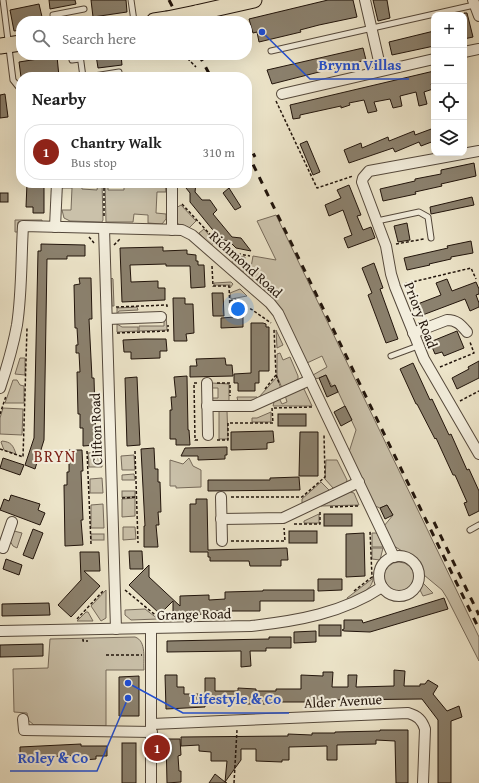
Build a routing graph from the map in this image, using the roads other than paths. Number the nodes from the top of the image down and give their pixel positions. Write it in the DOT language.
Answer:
graph roads {
  1 [pos="3,0"];
  2 [pos="131,0"];
  3 [pos="254,0"];
  4 [pos="365,0"];
  5 [pos="473,2"];
  6 [pos="84,9"];
  7 [pos="53,16"];
  8 [pos="133,16"];
  9 [pos="181,16"];
  10 [pos="479,16"];
  11 [pos="372,28"];
  12 [pos="10,44"];
  13 [pos="479,49"];
  14 [pos="272,51"];
  15 [pos="467,51"];
  16 [pos="431,59"];
  17 [pos="80,60"];
  18 [pos="381,70"];
  19 [pos="82,72"];
  20 [pos="16,84"];
  21 [pos="282,94"];
  22 [pos="479,151"];
  23 [pos="57,188"];
  24 [pos="172,188"];
  25 [pos="377,221"];
  26 [pos="55,227"];
  27 [pos="104,228"];
  28 [pos="172,230"];
  29 [pos="431,238"];
  30 [pos="166,318"];
  31 [pos="107,319"];
  32 [pos="467,332"];
  33 [pos="413,333"];
  34 [pos="418,346"];
  35 [pos="391,356"];
  36 [pos="310,380"];
  37 [pos="207,383"];
  38 [pos="0,388"];
  39 [pos="207,406"];
  40 [pos="208,435"];
  41 [pos="479,454"];
  42 [pos="359,482"];
  43 [pos="221,498"];
  44 [pos="221,519"];
  45 [pos="12,522"];
  46 [pos="479,525"];
  47 [pos="470,530"];
  48 [pos="4,534"];
  49 [pos="222,541"];
  50 [pos="3,548"];
  51 [pos="394,556"];
  52 [pos="382,587"];
  53 [pos="151,628"];
  54 [pos="116,629"];
  55 [pos="0,631"];
  56 [pos="23,719"];
  57 [pos="152,728"];
  58 [pos="151,783"];
  59 [pos="424,783"];
  1 -- 12 [label="lane"];
  2 -- 8 [label="lane"];
  3 -- 9 [label="main road, bridge"];
  4 -- 11 [label="street"];
  5 -- 10 [label="street"];
  5 -- 11 [label="lane"];
  6 -- 7 [label="lane"];
  11 -- 14 [label="lane"];
  11 -- 18 [label="street"];
  12 -- 20 [label="lane"];
  13 -- 15 [label="street"];
  16 -- 18 [label="street"];
  17 -- 19 [label="lane"];
  18 -- 21 [label="street"];
  22 -- 25 [label="street, Priory Road"];
  23 -- 26 [label="street"];
  24 -- 28 [label="street"];
  25 -- 29 [label="lane"];
  25 -- 33 [label="street, Priory Road"];
  26 -- 27 [label="street, Richmond Road"];
  26 -- 38 [label="street, Richmond Road"];
  27 -- 28 [label="street, Richmond Road"];
  27 -- 31 [label="street, Clifton Road"];
  28 -- 36 [label="street, Richmond Road"];
  30 -- 31 [label="street"];
  31 -- 54 [label="street, Clifton Road"];
  32 -- 33 [label="street"];
  33 -- 34 [label="street, Priory Road"];
  34 -- 35 [label="lane"];
  34 -- 41 [label="street, Priory Road"];
  36 -- 39 [label="street"];
  36 -- 42 [label="street, Richmond Road"];
  37 -- 39 [label="street"];
  39 -- 40 [label="street"];
  42 -- 44 [label="street"];
  42 -- 51 [label="street, Richmond Road"];
  43 -- 44 [label="street"];
  44 -- 49 [label="street"];
  45 -- 48 [label="street"];
  46 -- 47 [label="lane"];
  48 -- 50 [label="street"];
  51 -- 52 [label="street"];
  51 -- 52 [label="street"];
  52 -- 53 [label="street, Grange Road"];
  53 -- 54 [label="street, Grange Road"];
  53 -- 57 [label="street"];
  54 -- 55 [label="street, Grange Road"];
  56 -- 57 [label="street, Alder Avenue"];
  57 -- 58 [label="street"];
  57 -- 59 [label="street, Alder Avenue"];
}
